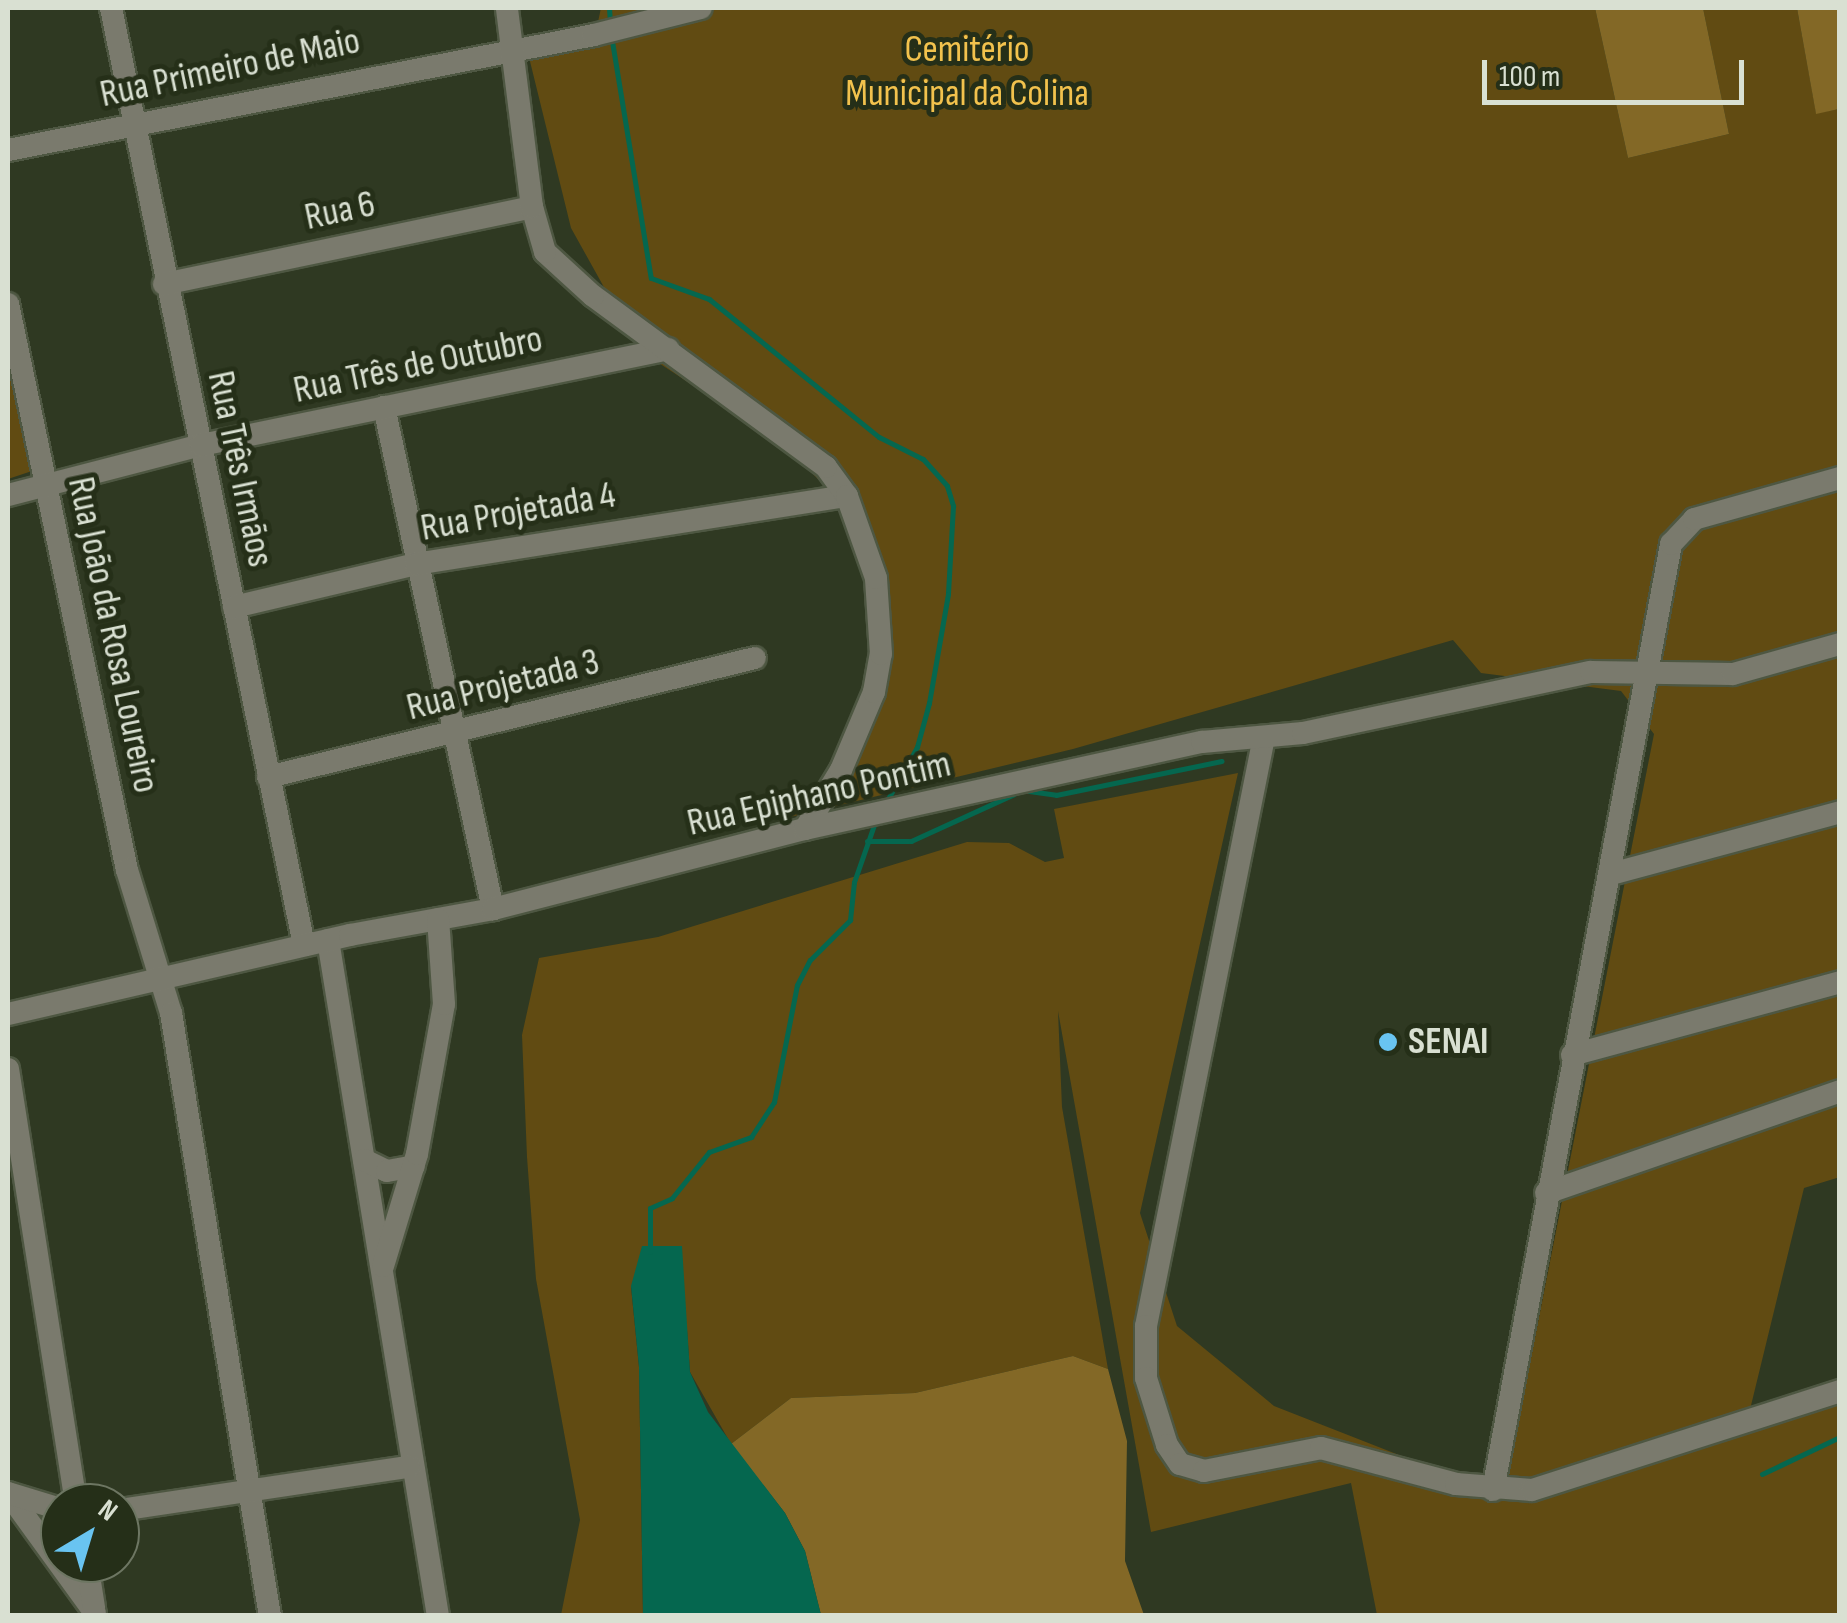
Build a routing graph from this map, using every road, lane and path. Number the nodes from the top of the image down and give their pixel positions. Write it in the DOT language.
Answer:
graph roads {
  1 [pos="112,8"];
  2 [pos="507,8"];
  3 [pos="701,8"];
  4 [pos="513,46"];
  5 [pos="135,123"];
  6 [pos="8,150"];
  7 [pos="532,207"];
  8 [pos="164,284"];
  9 [pos="8,304"];
  10 [pos="668,350"];
  11 [pos="384,407"];
  12 [pos="201,445"];
  13 [pos="1840,478"];
  14 [pos="46,485"];
  15 [pos="8,495"];
  16 [pos="847,496"];
  17 [pos="416,564"];
  18 [pos="234,606"];
  19 [pos="1840,644"];
  20 [pos="755,658"];
  21 [pos="1652,671"];
  22 [pos="453,735"];
  23 [pos="1264,737"];
  24 [pos="268,777"];
  25 [pos="1840,812"];
  26 [pos="805,829"];
  27 [pos="1612,874"];
  28 [pos="493,909"];
  29 [pos="438,919"];
  30 [pos="328,940"];
  31 [pos="304,945"];
  32 [pos="160,978"];
  33 [pos="1840,982"];
  34 [pos="8,1014"];
  35 [pos="1572,1055"];
  36 [pos="8,1069"];
  37 [pos="1840,1091"];
  38 [pos="364,1160"];
  39 [pos="414,1166"];
  40 [pos="1546,1194"];
  41 [pos="382,1269"];
  42 [pos="1840,1391"];
  43 [pos="409,1467"];
  44 [pos="73,1483"];
  45 [pos="1493,1490"];
  46 [pos="8,1493"];
  47 [pos="248,1496"];
  48 [pos="40,1503"];
  49 [pos="140,1508"];
  50 [pos="90,1583"];
  51 [pos="95,1614"];
  52 [pos="270,1616"];
  53 [pos="438,1616"];
  1 -- 5 [label="street, Rua Três Irmãos"];
  2 -- 4 [label="street"];
  3 -- 4 [label="street, Rua Primeiro de Maio"];
  4 -- 5 [label="street, Rua Primeiro de Maio"];
  4 -- 7 [label="street"];
  5 -- 6 [label="street, Rua Primeiro de Maio"];
  5 -- 8 [label="street, Rua Três Irmãos"];
  7 -- 8 [label="street, Rua 6"];
  7 -- 10 [label="street"];
  8 -- 12 [label="street, Rua Três Irmãos"];
  9 -- 14 [label="street, Rua João da Rosa Loureiro"];
  10 -- 11 [label="street, Rua Três de Outubro"];
  10 -- 16 [label="street"];
  11 -- 12 [label="street, Rua Três de Outubro"];
  11 -- 17 [label="street"];
  12 -- 14 [label="street, Rua Três de Outubro"];
  12 -- 18 [label="street, Rua Três Irmãos"];
  13 -- 21 [label="street"];
  14 -- 15 [label="street, Rua Três de Outubro"];
  14 -- 32 [label="street, Rua João da Rosa Loureiro"];
  16 -- 17 [label="street, Rua Projetada 4"];
  16 -- 26 [label="street"];
  17 -- 18 [label="street, Rua Projetada 4"];
  17 -- 22 [label="street"];
  18 -- 24 [label="street, Rua Três Irmãos"];
  19 -- 21 [label="street, Rua Epiphano Pontim"];
  20 -- 22 [label="street, Rua Projetada 3"];
  21 -- 23 [label="street, Rua Epiphano Pontim"];
  21 -- 27 [label="street"];
  22 -- 24 [label="street, Rua Projetada 3"];
  22 -- 28 [label="street"];
  23 -- 26 [label="street, Rua Epiphano Pontim"];
  23 -- 45 [label="street"];
  24 -- 31 [label="street, Rua Três Irmãos"];
  25 -- 27 [label="street"];
  26 -- 28 [label="street, Rua Epiphano Pontim"];
  27 -- 35 [label="street"];
  28 -- 29 [label="street, Rua Epiphano Pontim"];
  29 -- 30 [label="street, Rua Epiphano Pontim"];
  29 -- 39 [label="street"];
  30 -- 31 [label="street, Rua Epiphano Pontim"];
  30 -- 38 [label="street"];
  31 -- 32 [label="street, Rua Epiphano Pontim"];
  32 -- 34 [label="street, Rua Epiphano Pontim"];
  32 -- 47 [label="street, Rua João da Rosa Loureiro"];
  33 -- 35 [label="street"];
  35 -- 40 [label="street"];
  36 -- 44 [label="street"];
  37 -- 40 [label="street"];
  38 -- 39 [label="street"];
  38 -- 41 [label="street"];
  39 -- 41 [label="street"];
  40 -- 45 [label="street"];
  41 -- 43 [label="street"];
  42 -- 45 [label="street"];
  43 -- 47 [label="street"];
  43 -- 53 [label="street"];
  46 -- 48 [label="street"];
  46 -- 51 [label="street"];
  47 -- 49 [label="street"];
  47 -- 52 [label="street, Rua João da Rosa Loureiro"];
  50 -- 51 [label="street"];
}
